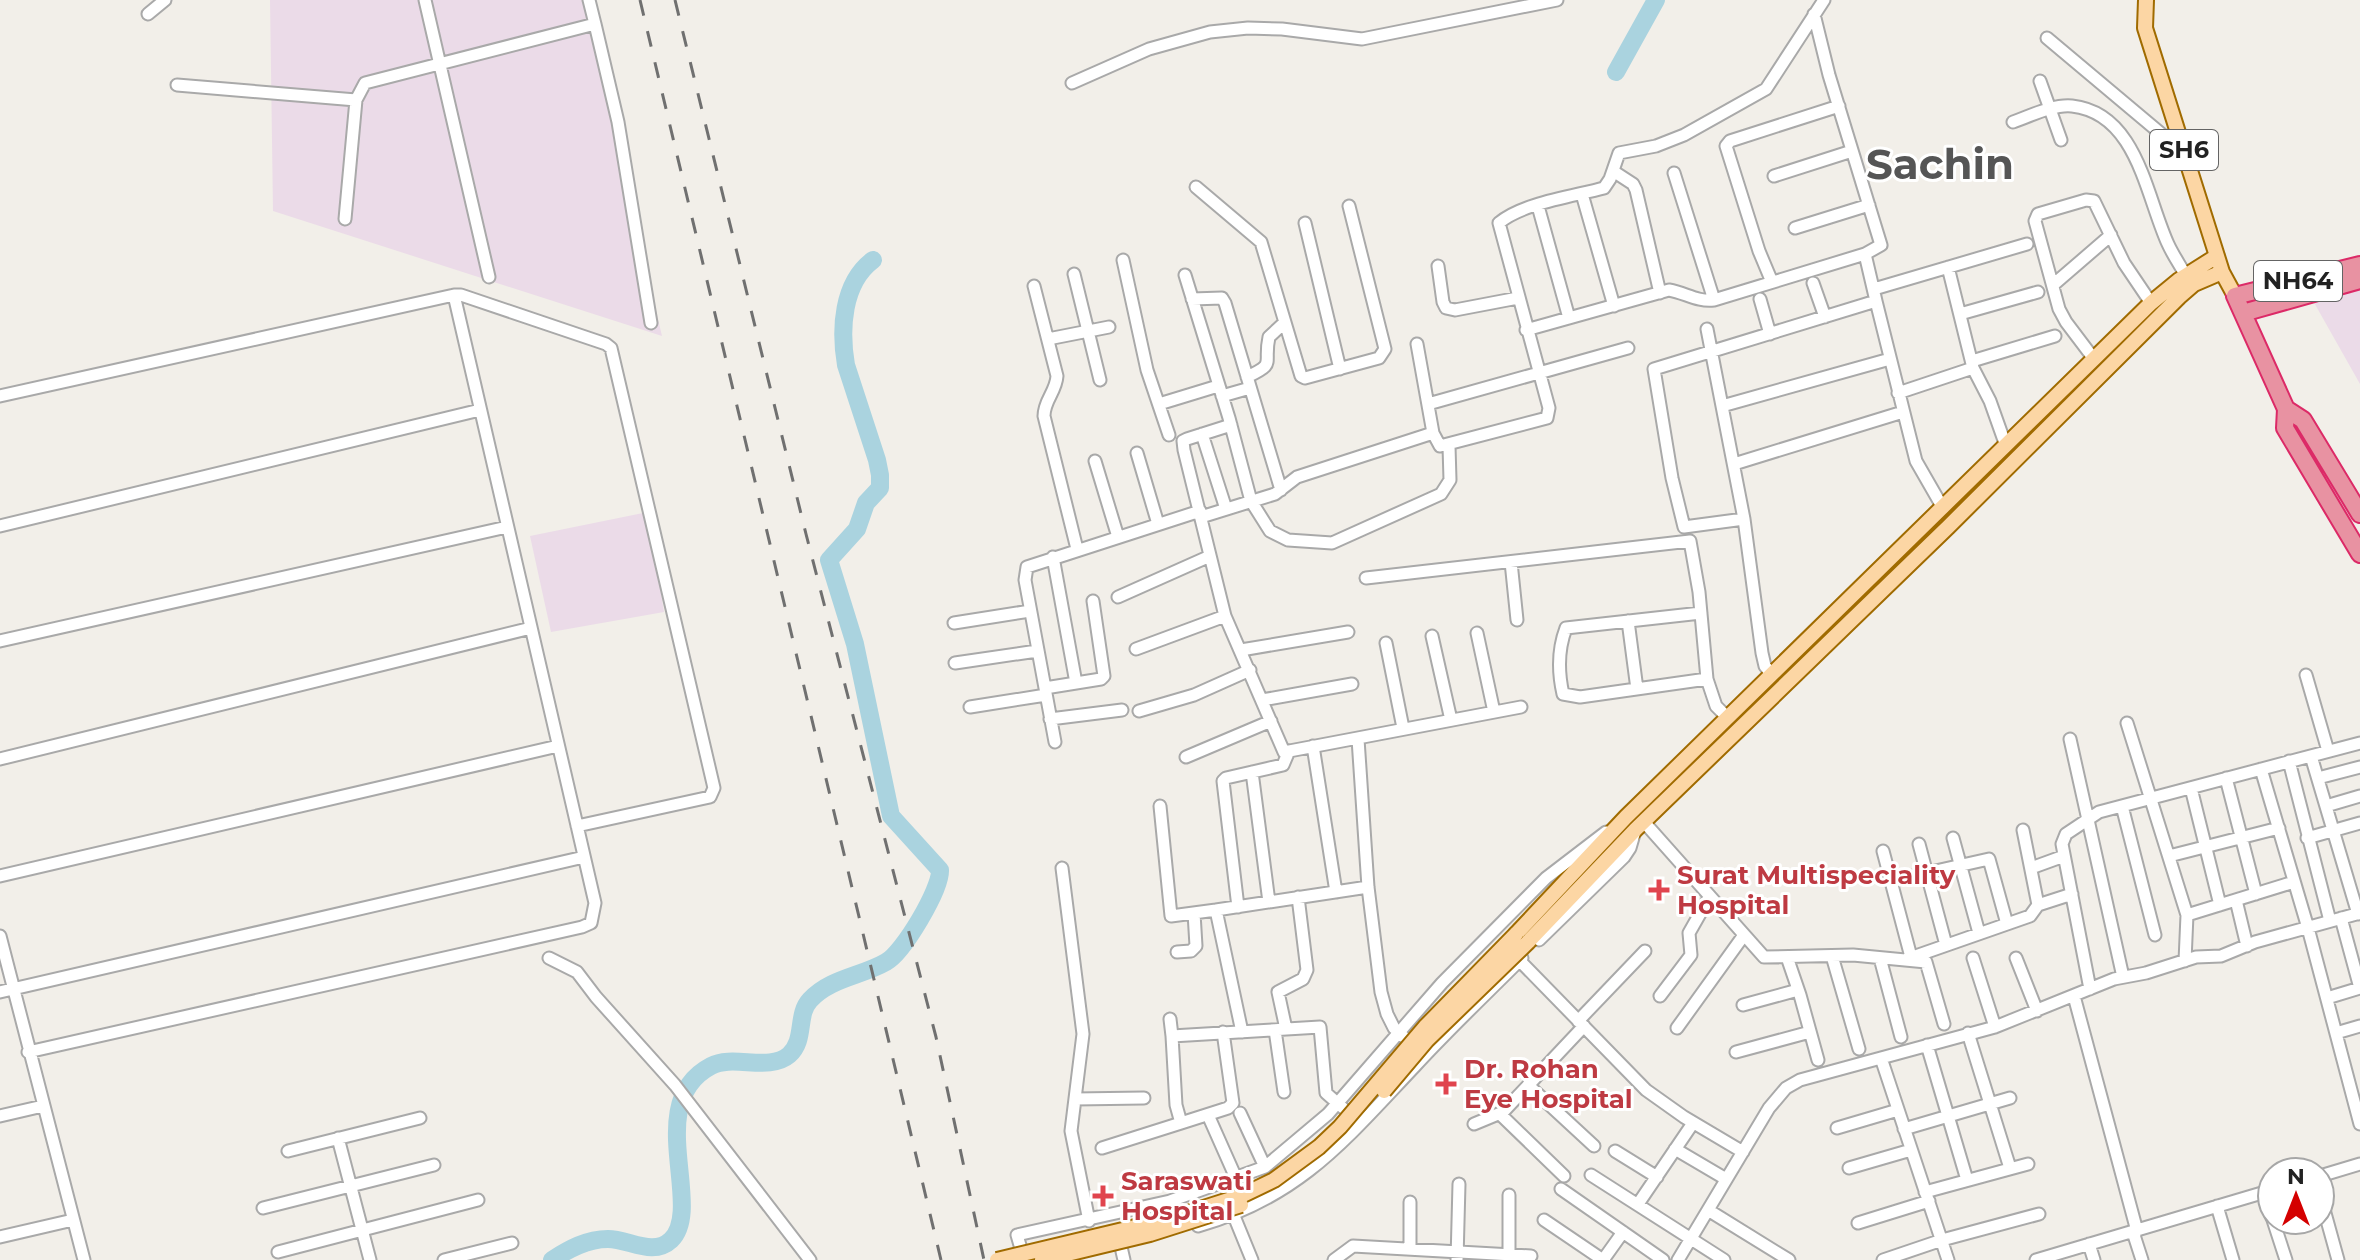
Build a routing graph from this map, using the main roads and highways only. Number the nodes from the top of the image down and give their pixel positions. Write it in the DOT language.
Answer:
graph roads {
  1 [pos="2146,0"];
  2 [pos="2217,256"];
  3 [pos="2360,265"];
  4 [pos="2222,272"];
  5 [pos="2360,280"];
  6 [pos="2235,296"];
  7 [pos="2243,313"];
  8 [pos="2286,409"];
  9 [pos="1941,509"];
  10 [pos="2360,514"];
  11 [pos="1953,522"];
  12 [pos="2360,554"];
  13 [pos="1866,583"];
  14 [pos="1878,595"];
  15 [pos="1757,690"];
  16 [pos="1769,703"];
  17 [pos="1636,821"];
  18 [pos="1522,938"];
  19 [pos="997,1260"];
  20 [pos="1042,1260"];
  1 -- 2 [label="main road, SH6"];
  2 -- 4 [label="main road, SH6"];
  2 -- 9 [label="main road"];
  3 -- 6 [label="highway, NH64"];
  4 -- 6 [label="main road, SH6"];
  4 -- 11 [label="main road"];
  5 -- 7 [label="highway, NH64"];
  6 -- 7 [label="highway, NH64"];
  7 -- 8 [label="highway, NH64"];
  8 -- 10 [label="highway, NH64"];
  8 -- 12 [label="highway, NH64"];
  9 -- 11 [label="main road"];
  9 -- 13 [label="main road"];
  11 -- 14 [label="main road"];
  13 -- 14 [label="main road"];
  13 -- 15 [label="main road"];
  14 -- 16 [label="main road"];
  15 -- 16 [label="main road"];
  15 -- 17 [label="main road"];
  16 -- 17 [label="main road"];
  17 -- 18 [label="main road"];
  18 -- 19 [label="main road, bridge"];
  18 -- 20 [label="main road, bridge"];
}
